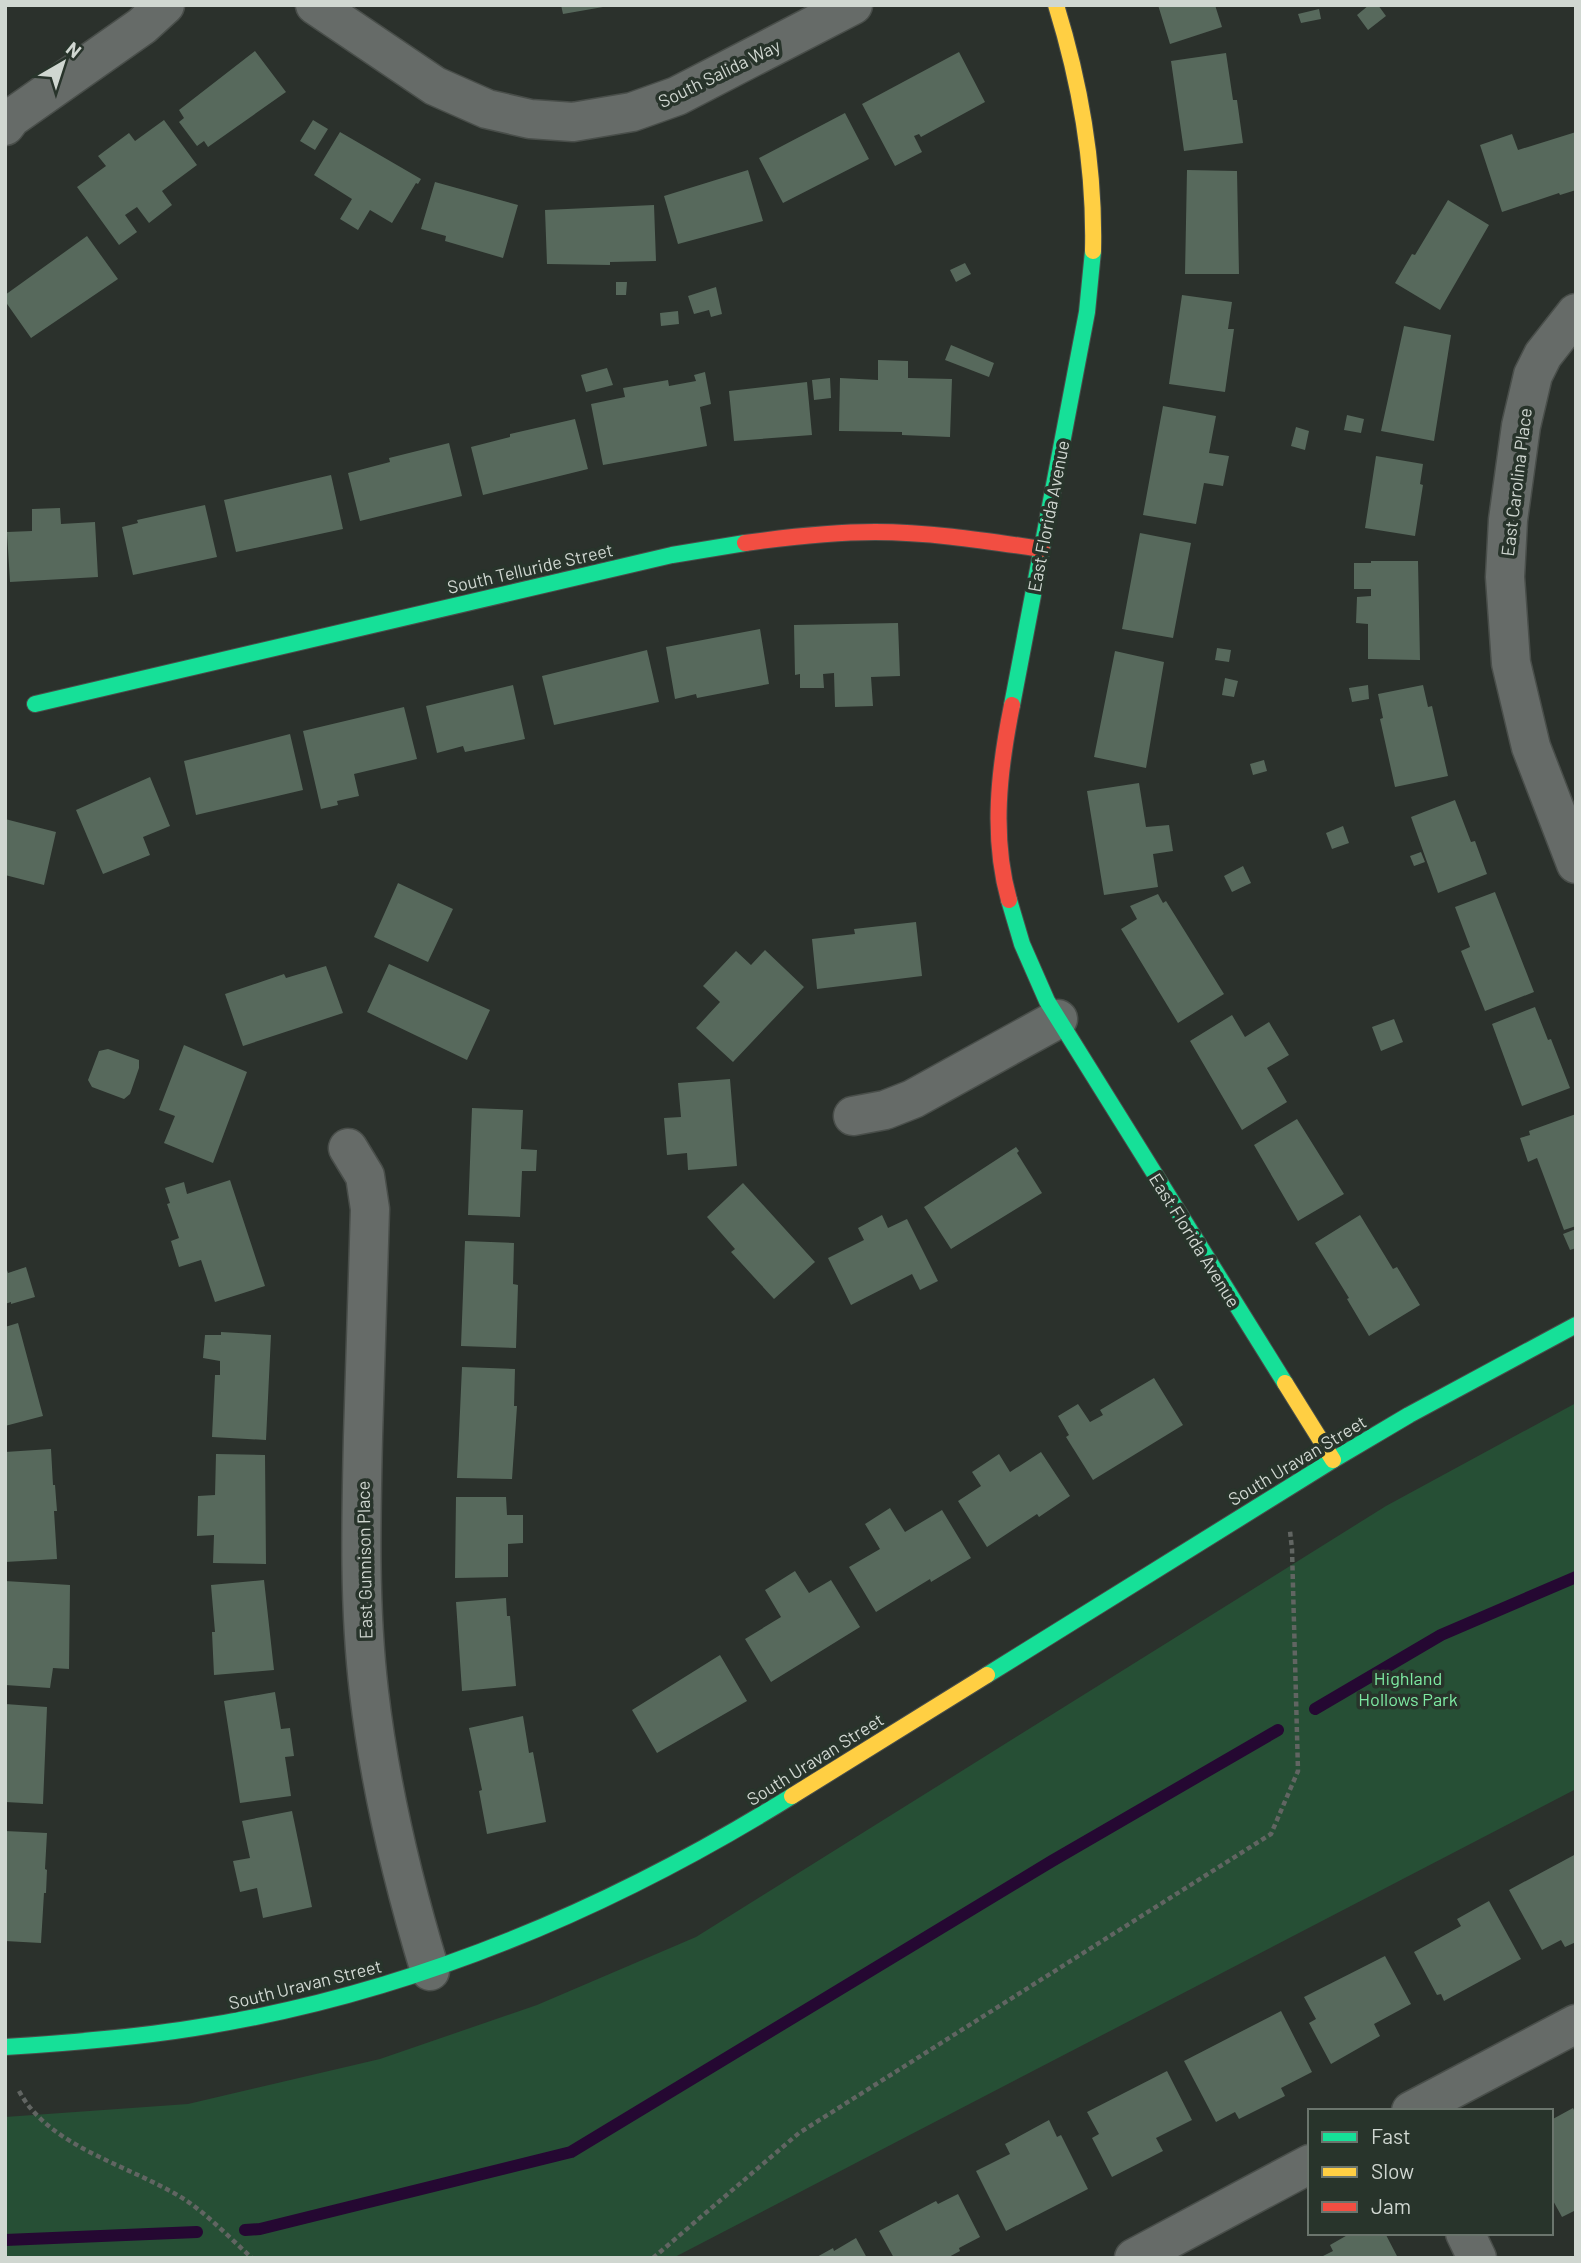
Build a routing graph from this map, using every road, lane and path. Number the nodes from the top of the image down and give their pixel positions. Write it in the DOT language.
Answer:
graph roads {
  1 [pos="165,5"];
  2 [pos="315,5"];
  3 [pos="853,5"];
  4 [pos="1056,5"];
  5 [pos="5,126"];
  6 [pos="1576,313"];
  7 [pos="1042,549"];
  8 [pos="35,704"];
  9 [pos="1576,864"];
  10 [pos="1058,1019"];
  11 [pos="853,1115"];
  12 [pos="348,1148"];
  13 [pos="1576,1325"];
  14 [pos="1333,1460"];
  15 [pos="1284,1490"];
  16 [pos="430,1971"];
  17 [pos="1576,2024"];
  18 [pos="5,2047"];
  19 [pos="19,2091"];
  20 [pos="1415,2109"];
  21 [pos="1308,2165"];
  22 [pos="1466,2235"];
  23 [pos="252,2258"];
  24 [pos="653,2258"];
  25 [pos="1134,2258"];
  26 [pos="1477,2258"];
  1 -- 5 [label="street"];
  2 -- 3 [label="street, South Salida Way"];
  4 -- 7 [label="street, East Florida Avenue"];
  6 -- 9 [label="street, East Carolina Place"];
  7 -- 8 [label="street, South Telluride Street"];
  7 -- 10 [label="street, East Florida Avenue"];
  10 -- 11 [label="street"];
  10 -- 14 [label="street, East Florida Avenue"];
  12 -- 16 [label="street, East Gunnison Place"];
  13 -- 14 [label="street, South Uravan Street"];
  14 -- 15 [label="street, South Uravan Street"];
  15 -- 16 [label="street, South Uravan Street"];
  15 -- 24 [label="path"];
  16 -- 18 [label="street, South Uravan Street"];
  17 -- 20 [label="street"];
  19 -- 23 [label="path"];
  21 -- 25 [label="street"];
  22 -- 26 [label="street"];
}
